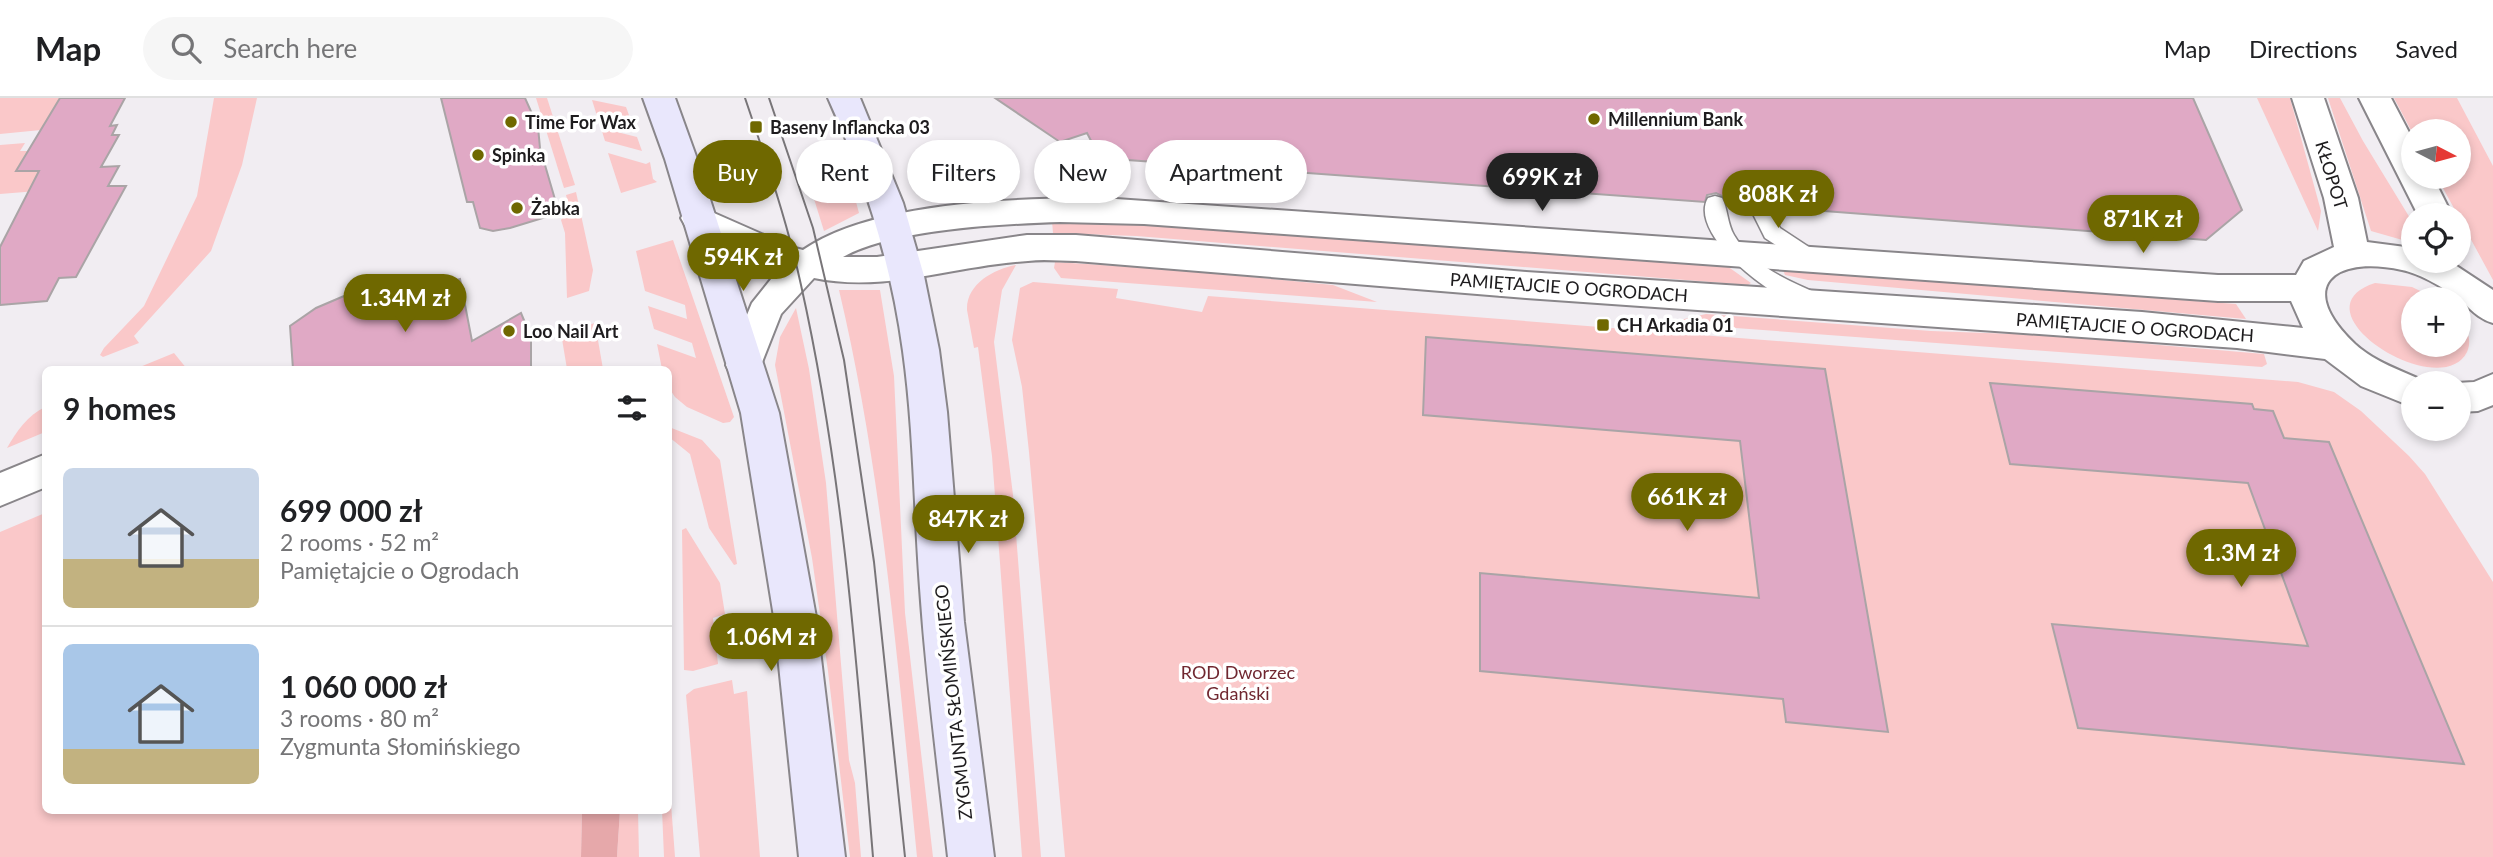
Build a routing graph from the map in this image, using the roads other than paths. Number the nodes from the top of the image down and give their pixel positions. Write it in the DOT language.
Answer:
graph roads {
  1 [pos="659,98"];
  2 [pos="844,98"];
  3 [pos="2308,98"];
  4 [pos="2375,98"];
  5 [pos="2401,147"];
  6 [pos="1715,203"];
  7 [pos="1759,206"];
  8 [pos="698,218"];
  9 [pos="895,227"];
  10 [pos="2352,253"];
  11 [pos="1738,254"];
  12 [pos="2401,257"];
  13 [pos="1814,260"];
  14 [pos="807,265"];
  15 [pos="905,265"];
  16 [pos="2459,273"];
  17 [pos="2306,288"];
  18 [pos="1825,305"];
  19 [pos="2493,310"];
  20 [pos="2333,346"];
  21 [pos="744,365"];
  22 [pos="2401,386"];
  23 [pos="2493,389"];
  24 [pos="2471,396"];
  25 [pos="42,472"];
  26 [pos="0,490"];
  27 [pos="822,857"];
  28 [pos="971,857"];
  1 -- 8 [label="main road"];
  2 -- 9 [label="main road, ZYGMUNTA SŁOMIŃSKIEGO"];
  3 -- 10 [label="street, KŁOPOT"];
  4 -- 5 [label="street"];
  6 -- 11 [label="lane"];
  7 -- 13 [label="lane"];
  8 -- 14 [label="street, PAMIĘTAJCIE O OGRODACH"];
  8 -- 21 [label="main road"];
  9 -- 11 [label="street"];
  9 -- 14 [label="street"];
  9 -- 15 [label="main road, ZYGMUNTA SŁOMIŃSKIEGO"];
  10 -- 12 [label="street"];
  10 -- 17 [label="street"];
  11 -- 13 [label="street"];
  11 -- 18 [label="lane"];
  13 -- 17 [label="street"];
  14 -- 15 [label="street, PAMIĘTAJCIE O OGRODACH"];
  14 -- 21 [label="street"];
  15 -- 18 [label="street, PAMIĘTAJCIE O OGRODACH"];
  15 -- 28 [label="main road, ZYGMUNTA SŁOMIŃSKIEGO"];
  16 -- 19 [label="street"];
  17 -- 20 [label="street"];
  18 -- 20 [label="street, PAMIĘTAJCIE O OGRODACH"];
  20 -- 22 [label="street"];
  21 -- 27 [label="main road"];
  23 -- 24 [label="street"];
  25 -- 26 [label="street"];
}
